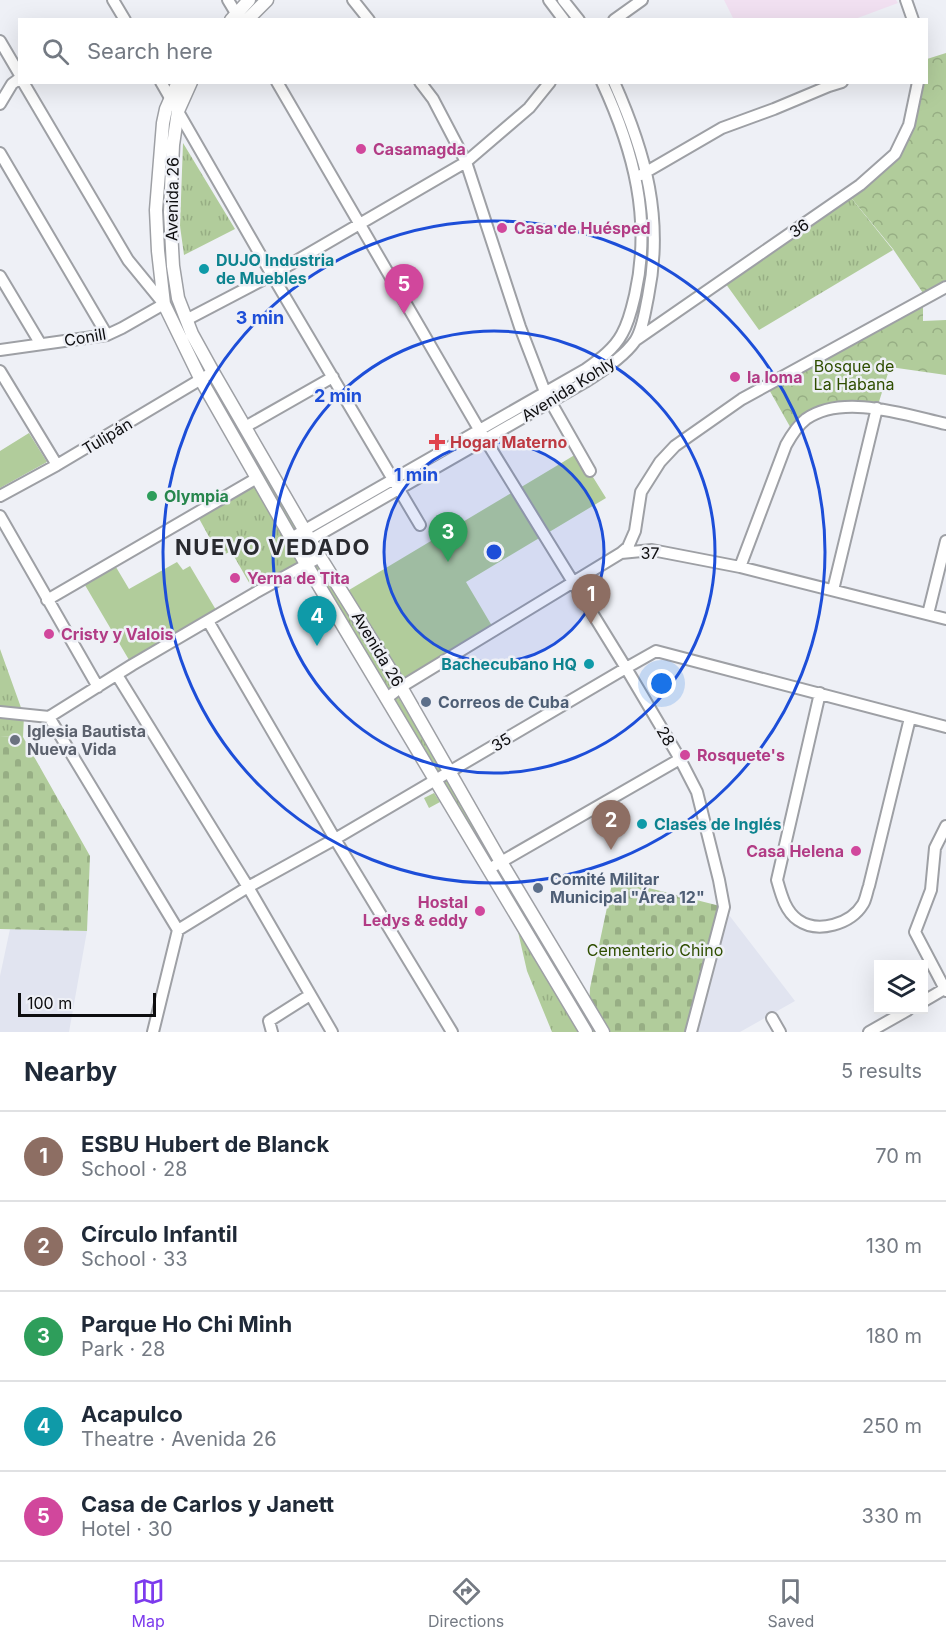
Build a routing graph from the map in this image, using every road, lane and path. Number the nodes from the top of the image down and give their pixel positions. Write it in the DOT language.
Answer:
graph roads {
  1 [pos="113,0"];
  2 [pos="228,0"];
  3 [pos="249,0"];
  4 [pos="267,0"];
  5 [pos="354,0"];
  6 [pos="549,0"];
  7 [pos="563,0"];
  8 [pos="642,0"];
  9 [pos="906,0"];
  10 [pos="124,18"];
  11 [pos="238,18"];
  12 [pos="368,18"];
  13 [pos="562,18"];
  14 [pos="577,18"];
  15 [pos="617,18"];
  16 [pos="913,18"];
  17 [pos="0,41"];
  18 [pos="18,73"];
  19 [pos="18,79"];
  20 [pos="24,84"];
  21 [pos="162,84"];
  22 [pos="177,84"];
  23 [pos="190,84"];
  24 [pos="278,84"];
  25 [pos="422,84"];
  26 [pos="548,84"];
  27 [pos="603,84"];
  28 [pos="614,84"];
  29 [pos="837,84"];
  30 [pos="918,84"];
  31 [pos="170,98"];
  32 [pos="616,102"];
  33 [pos="0,104"];
  34 [pos="178,111"];
  35 [pos="0,153"];
  36 [pos="466,162"];
  37 [pos="646,172"];
  38 [pos="635,178"];
  39 [pos="360,224"];
  40 [pos="642,244"];
  41 [pos="655,246"];
  42 [pos="272,275"];
  43 [pos="0,276"];
  44 [pos="946,287"];
  45 [pos="164,304"];
  46 [pos="186,320"];
  47 [pos="627,323"];
  48 [pos="642,323"];
  49 [pos="660,323"];
  50 [pos="107,335"];
  51 [pos="636,340"];
  52 [pos="40,344"];
  53 [pos="0,350"];
  54 [pos="0,371"];
  55 [pos="213,372"];
  56 [pos="333,376"];
  57 [pos="201,380"];
  58 [pos="548,397"];
  59 [pos="877,408"];
  60 [pos="946,424"];
  61 [pos="245,427"];
  62 [pos="482,435"];
  63 [pos="57,465"];
  64 [pos="590,471"];
  65 [pos="257,478"];
  66 [pos="396,484"];
  67 [pos="0,496"];
  68 [pos="0,516"];
  69 [pos="420,525"];
  70 [pos="308,534"];
  71 [pos="946,541"];
  72 [pos="293,543"];
  73 [pos="621,554"];
  74 [pos="320,557"];
  75 [pos="306,564"];
  76 [pos="740,567"];
  77 [pos="573,583"];
  78 [pos="833,590"];
  79 [pos="47,600"];
  80 [pos="928,614"];
  81 [pos="946,619"];
  82 [pos="208,621"];
  83 [pos="626,668"];
  84 [pos="117,675"];
  85 [pos="98,687"];
  86 [pos="400,687"];
  87 [pos="820,693"];
  88 [pos="387,698"];
  89 [pos="0,712"];
  90 [pos="49,717"];
  91 [pos="910,718"];
  92 [pos="946,727"];
  93 [pos="680,759"];
  94 [pos="449,772"];
  95 [pos="436,779"];
  96 [pos="946,826"];
  97 [pos="335,838"];
  98 [pos="501,862"];
  99 [pos="488,869"];
  100 [pos="248,887"];
  101 [pos="178,930"];
  102 [pos="946,989"];
  103 [pos="310,995"];
  104 [pos="928,999"];
  105 [pos="901,1014"];
  106 [pos="772,1018"];
  107 [pos="153,1032"];
  108 [pos="272,1032"];
  109 [pos="332,1032"];
  110 [pos="452,1032"];
  111 [pos="586,1032"];
  112 [pos="603,1032"];
  113 [pos="691,1032"];
  114 [pos="780,1032"];
  115 [pos="869,1032"];
  1 -- 10 [label="street"];
  2 -- 11 [label="street"];
  3 -- 11 [label="main road"];
  4 -- 11 [label="main road"];
  5 -- 12 [label="street"];
  6 -- 13 [label="street"];
  7 -- 14 [label="street"];
  8 -- 15 [label="street"];
  9 -- 16 [label="street"];
  17 -- 18 [label="street"];
  19 -- 33 [label="street"];
  20 -- 45 [label="street"];
  21 -- 31 [label="street"];
  22 -- 31 [label="main road, Avenida 26"];
  23 -- 34 [label="main road, Avenida 26"];
  24 -- 39 [label="street, 28"];
  25 -- 36 [label="street"];
  26 -- 36 [label="street"];
  27 -- 32 [label="street, Avenida Kohly"];
  28 -- 32 [label="street, Avenida Kohly"];
  29 -- 37 [label="street"];
  30 -- 49 [label="street, 36"];
  31 -- 34 [label="street"];
  31 -- 45 [label="main road, Avenida 26"];
  32 -- 37 [label="street, Avenida Kohly"];
  32 -- 38 [label="street, Avenida Kohly"];
  34 -- 42 [label="street"];
  34 -- 46 [label="main road, Avenida 26"];
  35 -- 50 [label="street"];
  36 -- 39 [label="street"];
  36 -- 58 [label="street"];
  37 -- 38 [label="street"];
  37 -- 41 [label="street, Avenida Kohly"];
  38 -- 40 [label="street, Avenida Kohly"];
  39 -- 42 [label="street"];
  39 -- 62 [label="street, 28"];
  40 -- 41 [label="street"];
  40 -- 47 [label="street, Avenida Kohly"];
  41 -- 48 [label="street, Avenida Kohly"];
  42 -- 46 [label="street"];
  42 -- 56 [label="street"];
  43 -- 52 [label="street"];
  44 -- 73 [label="street"];
  45 -- 46 [label="main road"];
  45 -- 50 [label="street, Conill"];
  45 -- 57 [label="main road, Avenida 26"];
  46 -- 55 [label="main road, Avenida 26"];
  47 -- 48 [label="street"];
  47 -- 58 [label="street, Avenida Kohly"];
  48 -- 49 [label="street"];
  48 -- 51 [label="street, Avenida Kohly"];
  49 -- 51 [label="street, 36"];
  50 -- 52 [label="street, Conill"];
  51 -- 58 [label="street, Avenida Kohly"];
  52 -- 53 [label="street, Conill"];
  54 -- 63 [label="street"];
  55 -- 57 [label="street, Tulipán"];
  55 -- 61 [label="main road, Avenida 26"];
  56 -- 61 [label="street"];
  56 -- 66 [label="street"];
  57 -- 63 [label="street, Tulipán"];
  57 -- 65 [label="main road, Avenida 26"];
  58 -- 62 [label="street, Avenida Kohly"];
  58 -- 64 [label="street"];
  59 -- 60 [label="street"];
  59 -- 76 [label="street"];
  59 -- 78 [label="street"];
  61 -- 70 [label="main road, Avenida 26"];
  62 -- 66 [label="street, Avenida Kohly"];
  62 -- 77 [label="street, 28"];
  63 -- 67 [label="street, Tulipán"];
  65 -- 72 [label="main road, Avenida 26"];
  65 -- 79 [label="street"];
  66 -- 69 [label="street"];
  66 -- 70 [label="street, Avenida Kohly"];
  68 -- 79 [label="street"];
  70 -- 72 [label="street, Avenida Kohly"];
  70 -- 74 [label="main road, Avenida 26"];
  71 -- 80 [label="street"];
  72 -- 75 [label="main road, Avenida 26"];
  73 -- 76 [label="street, 37"];
  73 -- 77 [label="street, 37"];
  74 -- 75 [label="street"];
  74 -- 86 [label="main road, Avenida 26"];
  75 -- 82 [label="street"];
  75 -- 88 [label="main road, Avenida 26"];
  76 -- 78 [label="street, 37"];
  77 -- 83 [label="street, 28"];
  77 -- 86 [label="street, 37"];
  78 -- 80 [label="street, 37"];
  79 -- 85 [label="street"];
  80 -- 81 [label="street, 37"];
  82 -- 84 [label="street"];
  82 -- 97 [label="street"];
  83 -- 87 [label="street, 35"];
  83 -- 93 [label="street, 28"];
  83 -- 94 [label="street, 35"];
  84 -- 85 [label="street"];
  84 -- 100 [label="street"];
  85 -- 90 [label="street"];
  86 -- 88 [label="street, 37"];
  86 -- 94 [label="main road, Avenida 26"];
  87 -- 91 [label="street, 35"];
  87 -- 91 [label="street"];
  88 -- 95 [label="main road, Avenida 26"];
  89 -- 90 [label="street"];
  90 -- 101 [label="street"];
  91 -- 92 [label="street, 35"];
  93 -- 98 [label="street"];
  93 -- 113 [label="street, 28"];
  94 -- 95 [label="street, 35"];
  94 -- 98 [label="main road, Avenida 26"];
  95 -- 97 [label="street, 35"];
  95 -- 99 [label="main road, Avenida 26"];
  96 -- 102 [label="street"];
  97 -- 100 [label="street, 35"];
  97 -- 110 [label="street"];
  98 -- 99 [label="street"];
  98 -- 112 [label="main road, Avenida 26"];
  99 -- 111 [label="main road, Avenida 26"];
  100 -- 101 [label="street, 35"];
  100 -- 103 [label="street"];
  101 -- 107 [label="street"];
  102 -- 104 [label="street"];
  103 -- 108 [label="street"];
  103 -- 109 [label="street"];
  105 -- 115 [label="street"];
  106 -- 114 [label="street"];
}
